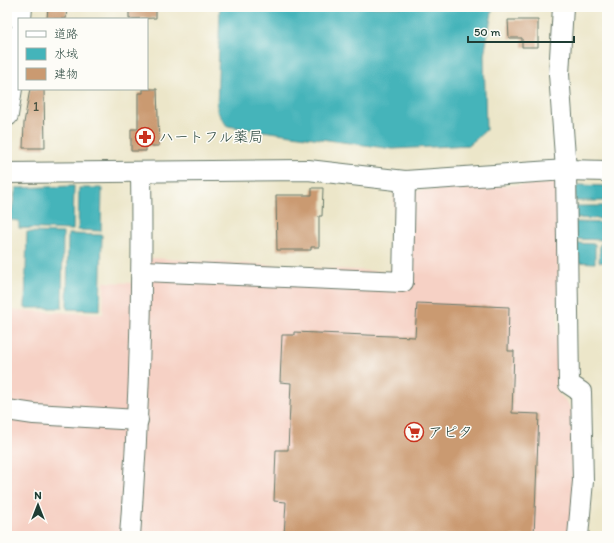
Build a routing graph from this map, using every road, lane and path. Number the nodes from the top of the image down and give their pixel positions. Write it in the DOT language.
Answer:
graph roads {
  1 [pos="21,7"];
  2 [pos="563,7"];
  3 [pos="20,18"];
  4 [pos="18,42"];
  5 [pos="7,115"];
  6 [pos="566,170"];
  7 [pos="607,171"];
  8 [pos="7,173"];
  9 [pos="141,173"];
  10 [pos="405,181"];
  11 [pos="143,271"];
  12 [pos="7,410"];
  13 [pos="138,420"];
  14 [pos="130,536"];
  15 [pos="578,536"];
  1 -- 3 [label="main road"];
  2 -- 6 [label="street"];
  4 -- 5 [label="main road"];
  6 -- 7 [label="street"];
  6 -- 10 [label="street"];
  6 -- 15 [label="street"];
  8 -- 9 [label="street"];
  9 -- 10 [label="street"];
  9 -- 11 [label="street"];
  10 -- 11 [label="street"];
  11 -- 13 [label="street"];
  12 -- 13 [label="street"];
  13 -- 14 [label="street"];
}
